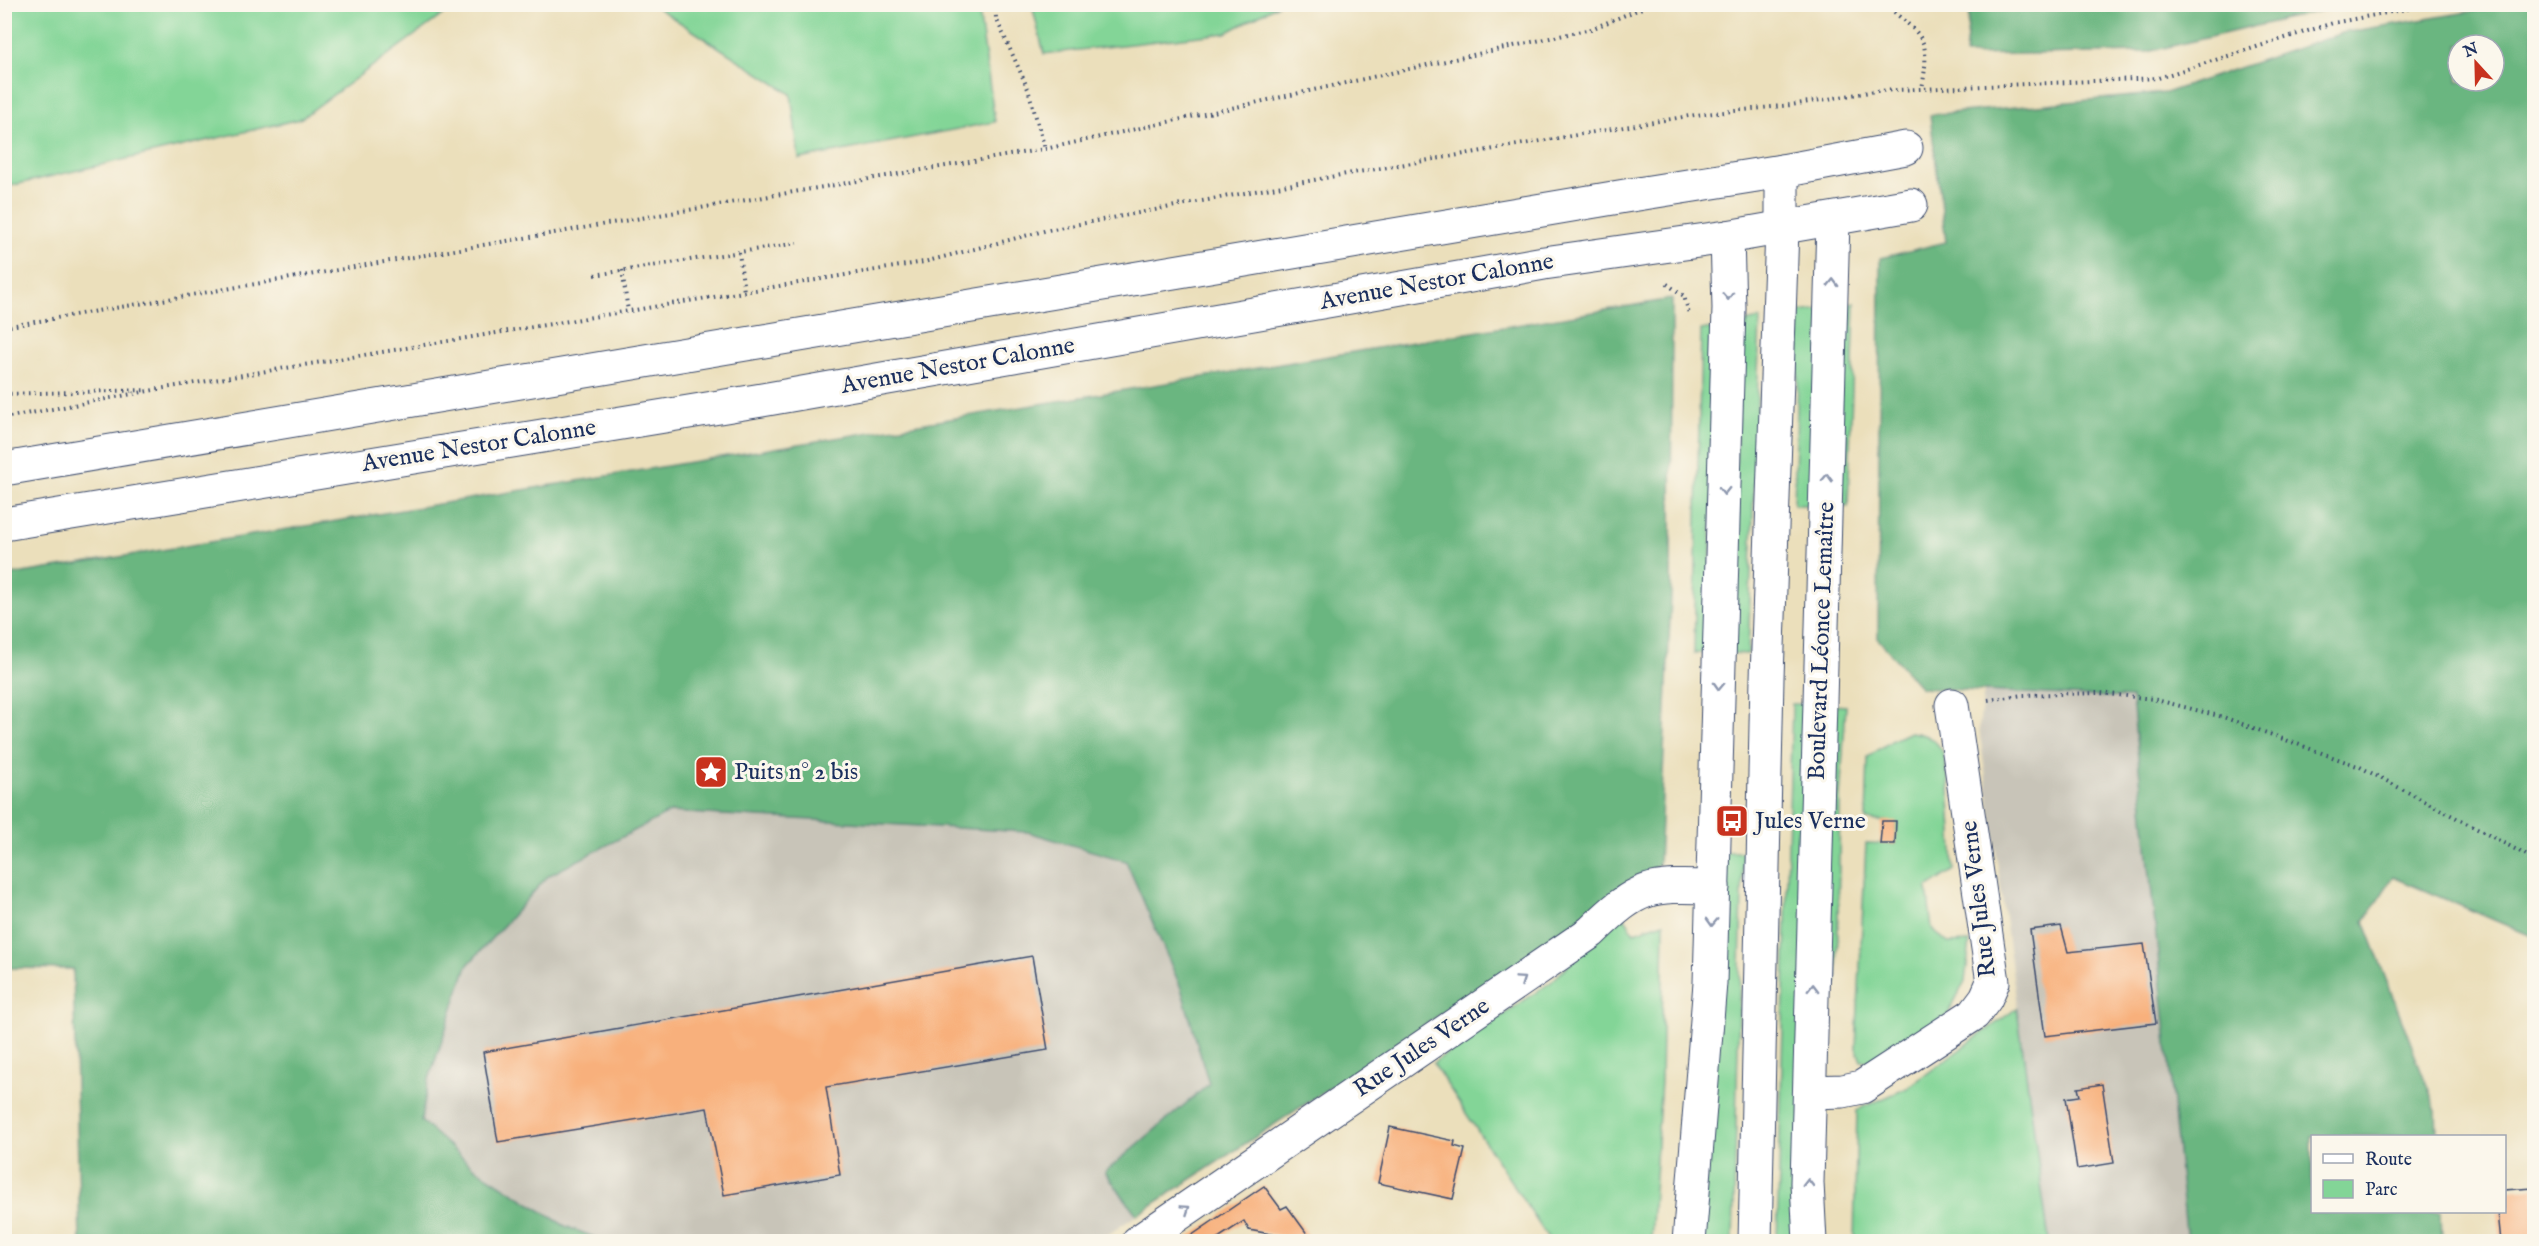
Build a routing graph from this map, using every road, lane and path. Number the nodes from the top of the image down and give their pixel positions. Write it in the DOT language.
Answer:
graph roads {
  1 [pos="995,4"];
  2 [pos="1652,4"];
  3 [pos="1885,4"];
  4 [pos="2433,4"];
  5 [pos="1922,89"];
  6 [pos="1906,148"];
  7 [pos="1045,149"];
  8 [pos="1782,171"];
  9 [pos="1911,205"];
  10 [pos="1833,220"];
  11 [pos="1782,228"];
  12 [pos="1727,237"];
  13 [pos="797,243"];
  14 [pos="739,252"];
  15 [pos="622,270"];
  16 [pos="595,275"];
  17 [pos="1664,283"];
  18 [pos="744,292"];
  19 [pos="628,311"];
  20 [pos="1689,314"];
  21 [pos="4,327"];
  22 [pos="159,390"];
  23 [pos="4,394"];
  24 [pos="4,418"];
  25 [pos="4,469"];
  26 [pos="4,524"];
  27 [pos="1952,705"];
  28 [pos="2535,858"];
  29 [pos="1713,886"];
  30 [pos="1811,1092"];
  31 [pos="1138,1242"];
  32 [pos="1689,1242"];
  33 [pos="1755,1242"];
  34 [pos="1810,1242"];
  1 -- 7 [label="path"];
  2 -- 7 [label="path"];
  3 -- 5 [label="path"];
  4 -- 5 [label="path"];
  5 -- 18 [label="path"];
  6 -- 8 [label="street"];
  7 -- 21 [label="path"];
  8 -- 11 [label="street"];
  8 -- 25 [label="street"];
  9 -- 10 [label="street, Avenue Nestor Calonne"];
  10 -- 11 [label="street, Avenue Nestor Calonne"];
  30 -- 10 [label="street, Boulevard Léonce Lemaître, one-way"];
  11 -- 12 [label="street, Avenue Nestor Calonne"];
  11 -- 33 [label="street"];
  12 -- 26 [label="street, Avenue Nestor Calonne"];
  12 -- 29 [label="street, one-way"];
  13 -- 14 [label="path"];
  14 -- 15 [label="path"];
  14 -- 18 [label="path"];
  15 -- 16 [label="path"];
  15 -- 19 [label="path"];
  17 -- 20 [label="path"];
  18 -- 19 [label="path"];
  19 -- 22 [label="path"];
  22 -- 23 [label="path"];
  22 -- 24 [label="path"];
  27 -- 28 [label="path"];
  27 -- 30 [label="street, Rue Jules Verne"];
  31 -- 29 [label="street, Rue Jules Verne, one-way"];
  29 -- 32 [label="street, one-way"];
  34 -- 30 [label="street, Boulevard Léonce Lemaître, one-way"];
}
